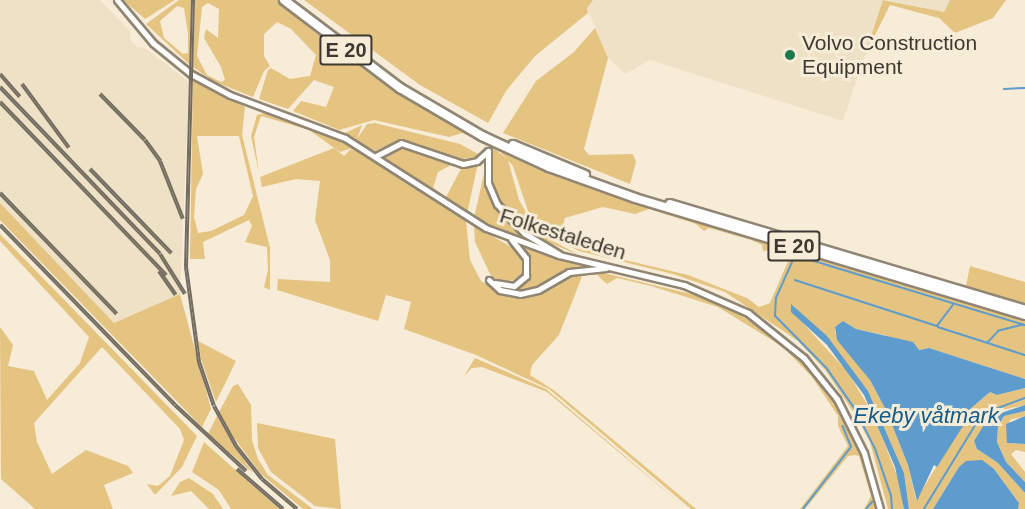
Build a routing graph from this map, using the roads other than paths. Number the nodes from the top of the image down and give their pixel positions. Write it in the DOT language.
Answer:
graph roads {
  1 [pos="117,0"];
  2 [pos="284,0"];
  3 [pos="292,0"];
  4 [pos="376,156"];
  5 [pos="510,239"];
  6 [pos="559,255"];
  7 [pos="614,268"];
  8 [pos="1025,310"];
  9 [pos="1025,315"];
  10 [pos="880,509"];
  1 -- 4 [label="main road, Folkestaleden"];
  2 -- 9 [label="highway, E 20"];
  3 -- 8 [label="highway, E 20"];
  4 -- 5 [label="main road, Folkestaleden"];
  4 -- 6 [label="main road"];
  5 -- 6 [label="main road, Folkestaleden"];
  5 -- 7 [label="main road"];
  6 -- 7 [label="main road, Folkestaleden"];
  7 -- 10 [label="main road, Folkestaleden"];
}
